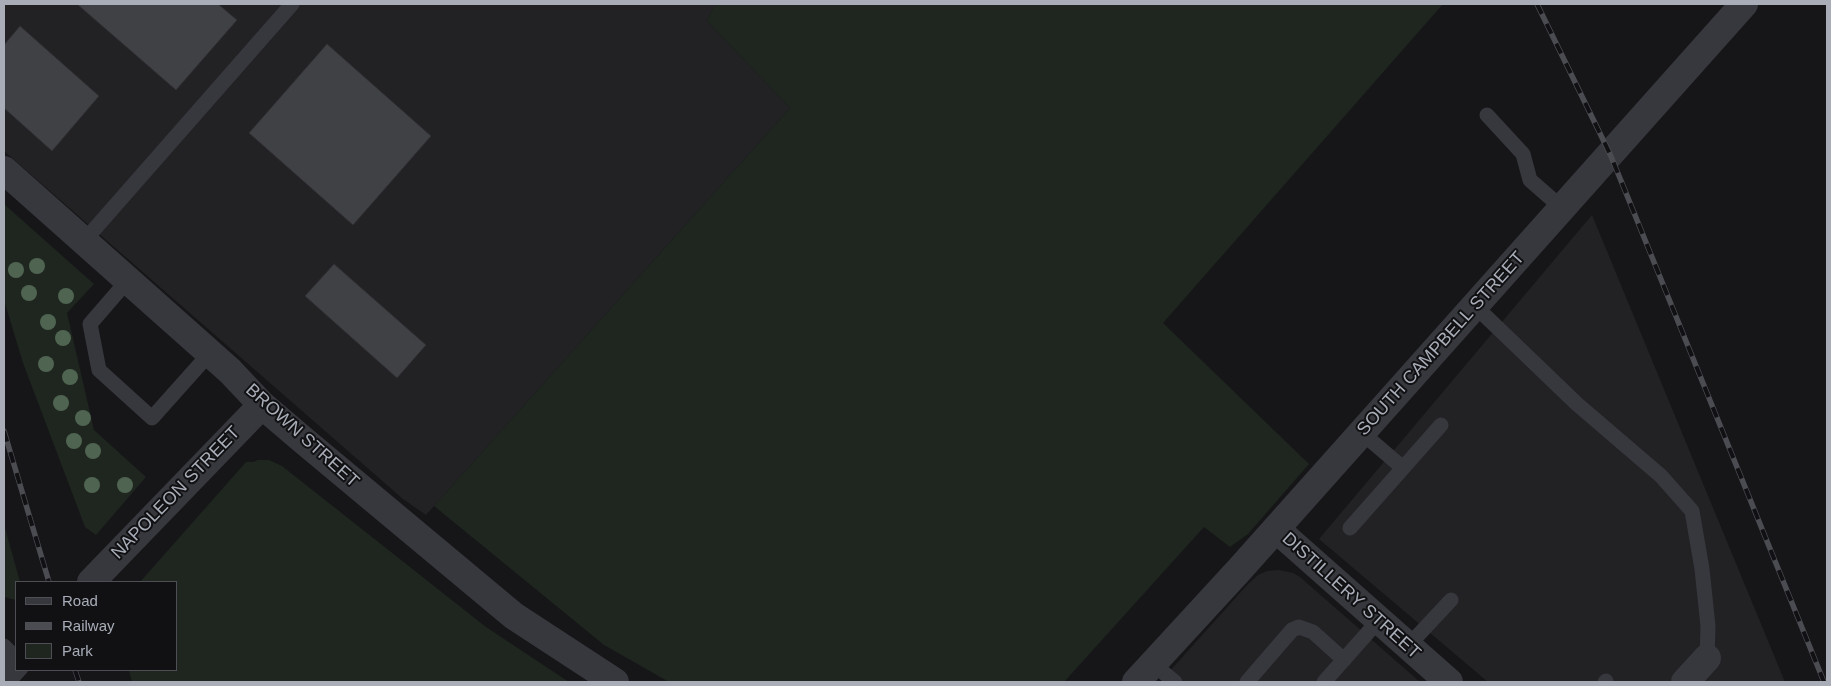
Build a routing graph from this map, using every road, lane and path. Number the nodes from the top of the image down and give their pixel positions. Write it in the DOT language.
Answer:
graph roads {
  1 [pos="292,4"];
  2 [pos="1744,4"];
  3 [pos="1487,114"];
  4 [pos="4,170"];
  5 [pos="1562,208"];
  6 [pos="84,241"];
  7 [pos="128,280"];
  8 [pos="1475,306"];
  9 [pos="210,352"];
  10 [pos="262,404"];
  11 [pos="1441,425"];
  12 [pos="1362,433"];
  13 [pos="1403,468"];
  14 [pos="1350,528"];
  15 [pos="1276,529"];
  16 [pos="92,581"];
  17 [pos="1451,600"];
  18 [pos="1380,620"];
  19 [pos="4,646"];
  20 [pos="1408,646"];
  21 [pos="15,657"];
  22 [pos="1706,658"];
  23 [pos="1344,660"];
  24 [pos="1144,673"];
  25 [pos="615,682"];
  26 [pos="1174,682"];
  27 [pos="1247,682"];
  28 [pos="1324,682"];
  29 [pos="1449,682"];
  30 [pos="1685,682"];
  1 -- 6 [label="lane"];
  2 -- 5 [label="street, SOUTH CAMPBELL STREET"];
  3 -- 5 [label="lane"];
  4 -- 6 [label="street, BROWN STREET"];
  5 -- 8 [label="street, SOUTH CAMPBELL STREET"];
  6 -- 7 [label="street, BROWN STREET"];
  7 -- 9 [label="street, BROWN STREET"];
  7 -- 9 [label="lane"];
  8 -- 12 [label="street, SOUTH CAMPBELL STREET"];
  8 -- 22 [label="lane"];
  9 -- 10 [label="street, BROWN STREET"];
  10 -- 16 [label="street, NAPOLEON STREET"];
  10 -- 25 [label="street, BROWN STREET"];
  11 -- 13 [label="lane"];
  12 -- 13 [label="lane"];
  12 -- 15 [label="street, SOUTH CAMPBELL STREET"];
  13 -- 14 [label="lane"];
  15 -- 18 [label="street, DISTILLERY STREET"];
  15 -- 24 [label="street, SOUTH CAMPBELL STREET"];
  17 -- 20 [label="lane"];
  18 -- 20 [label="street, DISTILLERY STREET"];
  18 -- 23 [label="lane"];
  19 -- 21 [label="lane"];
  20 -- 29 [label="street, DISTILLERY STREET"];
  22 -- 30 [label="street"];
  23 -- 27 [label="lane"];
  23 -- 28 [label="lane"];
  24 -- 26 [label="lane"];
}
